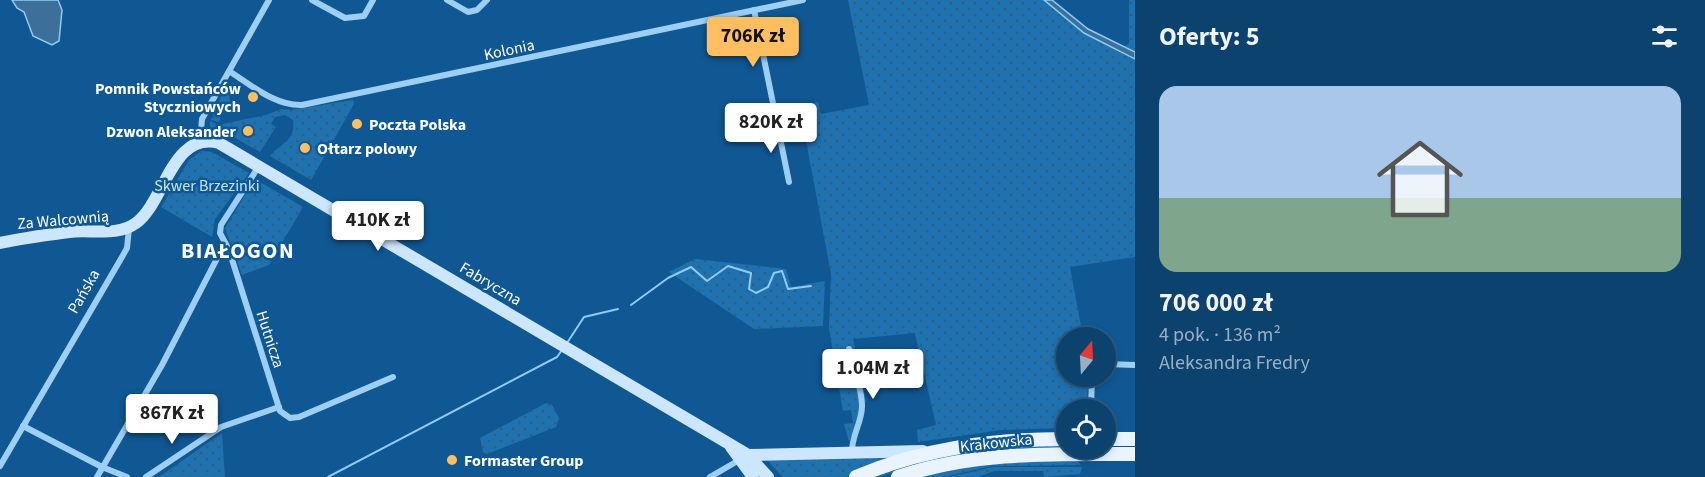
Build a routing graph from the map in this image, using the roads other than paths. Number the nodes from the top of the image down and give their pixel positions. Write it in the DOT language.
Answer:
graph roads {
  1 [pos="269,0"];
  2 [pos="312,0"];
  3 [pos="373,0"];
  4 [pos="447,0"];
  5 [pos="487,0"];
  6 [pos="802,0"];
  7 [pos="754,10"];
  8 [pos="228,71"];
  9 [pos="200,142"];
  10 [pos="259,166"];
  11 [pos="789,182"];
  12 [pos="129,228"];
  13 [pos="0,243"];
  14 [pos="225,243"];
  15 [pos="849,349"];
  16 [pos="1116,364"];
  17 [pos="1135,365"];
  18 [pos="393,377"];
  19 [pos="279,407"];
  20 [pos="23,426"];
  21 [pos="1056,439"];
  22 [pos="1116,439"];
  23 [pos="1135,439"];
  24 [pos="935,451"];
  25 [pos="852,453"];
  26 [pos="1056,453"];
  27 [pos="1116,453"];
  28 [pos="1135,454"];
  29 [pos="743,458"];
  30 [pos="0,466"];
  31 [pos="102,467"];
  32 [pos="97,477"];
  33 [pos="127,477"];
  34 [pos="146,477"];
  35 [pos="710,477"];
  36 [pos="753,477"];
  37 [pos="768,477"];
  38 [pos="856,477"];
  39 [pos="898,477"];
  1 -- 8 [label="street"];
  2 -- 3 [label="street"];
  4 -- 5 [label="street"];
  6 -- 7 [label="street, Kolonia"];
  7 -- 8 [label="street, Kolonia"];
  7 -- 11 [label="street"];
  8 -- 9 [label="street"];
  9 -- 10 [label="main road, Fabryczna"];
  9 -- 12 [label="main road"];
  10 -- 14 [label="street, Hutnicza"];
  10 -- 29 [label="main road, Fabryczna"];
  12 -- 13 [label="main road, Za Walcownią"];
  12 -- 20 [label="street, Pańska"];
  14 -- 19 [label="street, Hutnicza"];
  14 -- 31 [label="street"];
  15 -- 25 [label="street"];
  16 -- 17 [label="street"];
  18 -- 19 [label="street"];
  19 -- 34 [label="street"];
  20 -- 30 [label="street, Pańska"];
  20 -- 31 [label="street"];
  21 -- 24 [label="main road, Krakowska"];
  22 -- 23 [label="main road"];
  24 -- 25 [label="main road"];
  24 -- 38 [label="main road, Krakowska"];
  25 -- 29 [label="main road"];
  26 -- 39 [label="main road, Krakowska"];
  27 -- 28 [label="main road, Krakowska"];
  29 -- 35 [label="street"];
  29 -- 36 [label="main road, Fabryczna"];
  29 -- 37 [label="main road, Fabryczna"];
  31 -- 32 [label="street"];
  31 -- 33 [label="street"];
}
